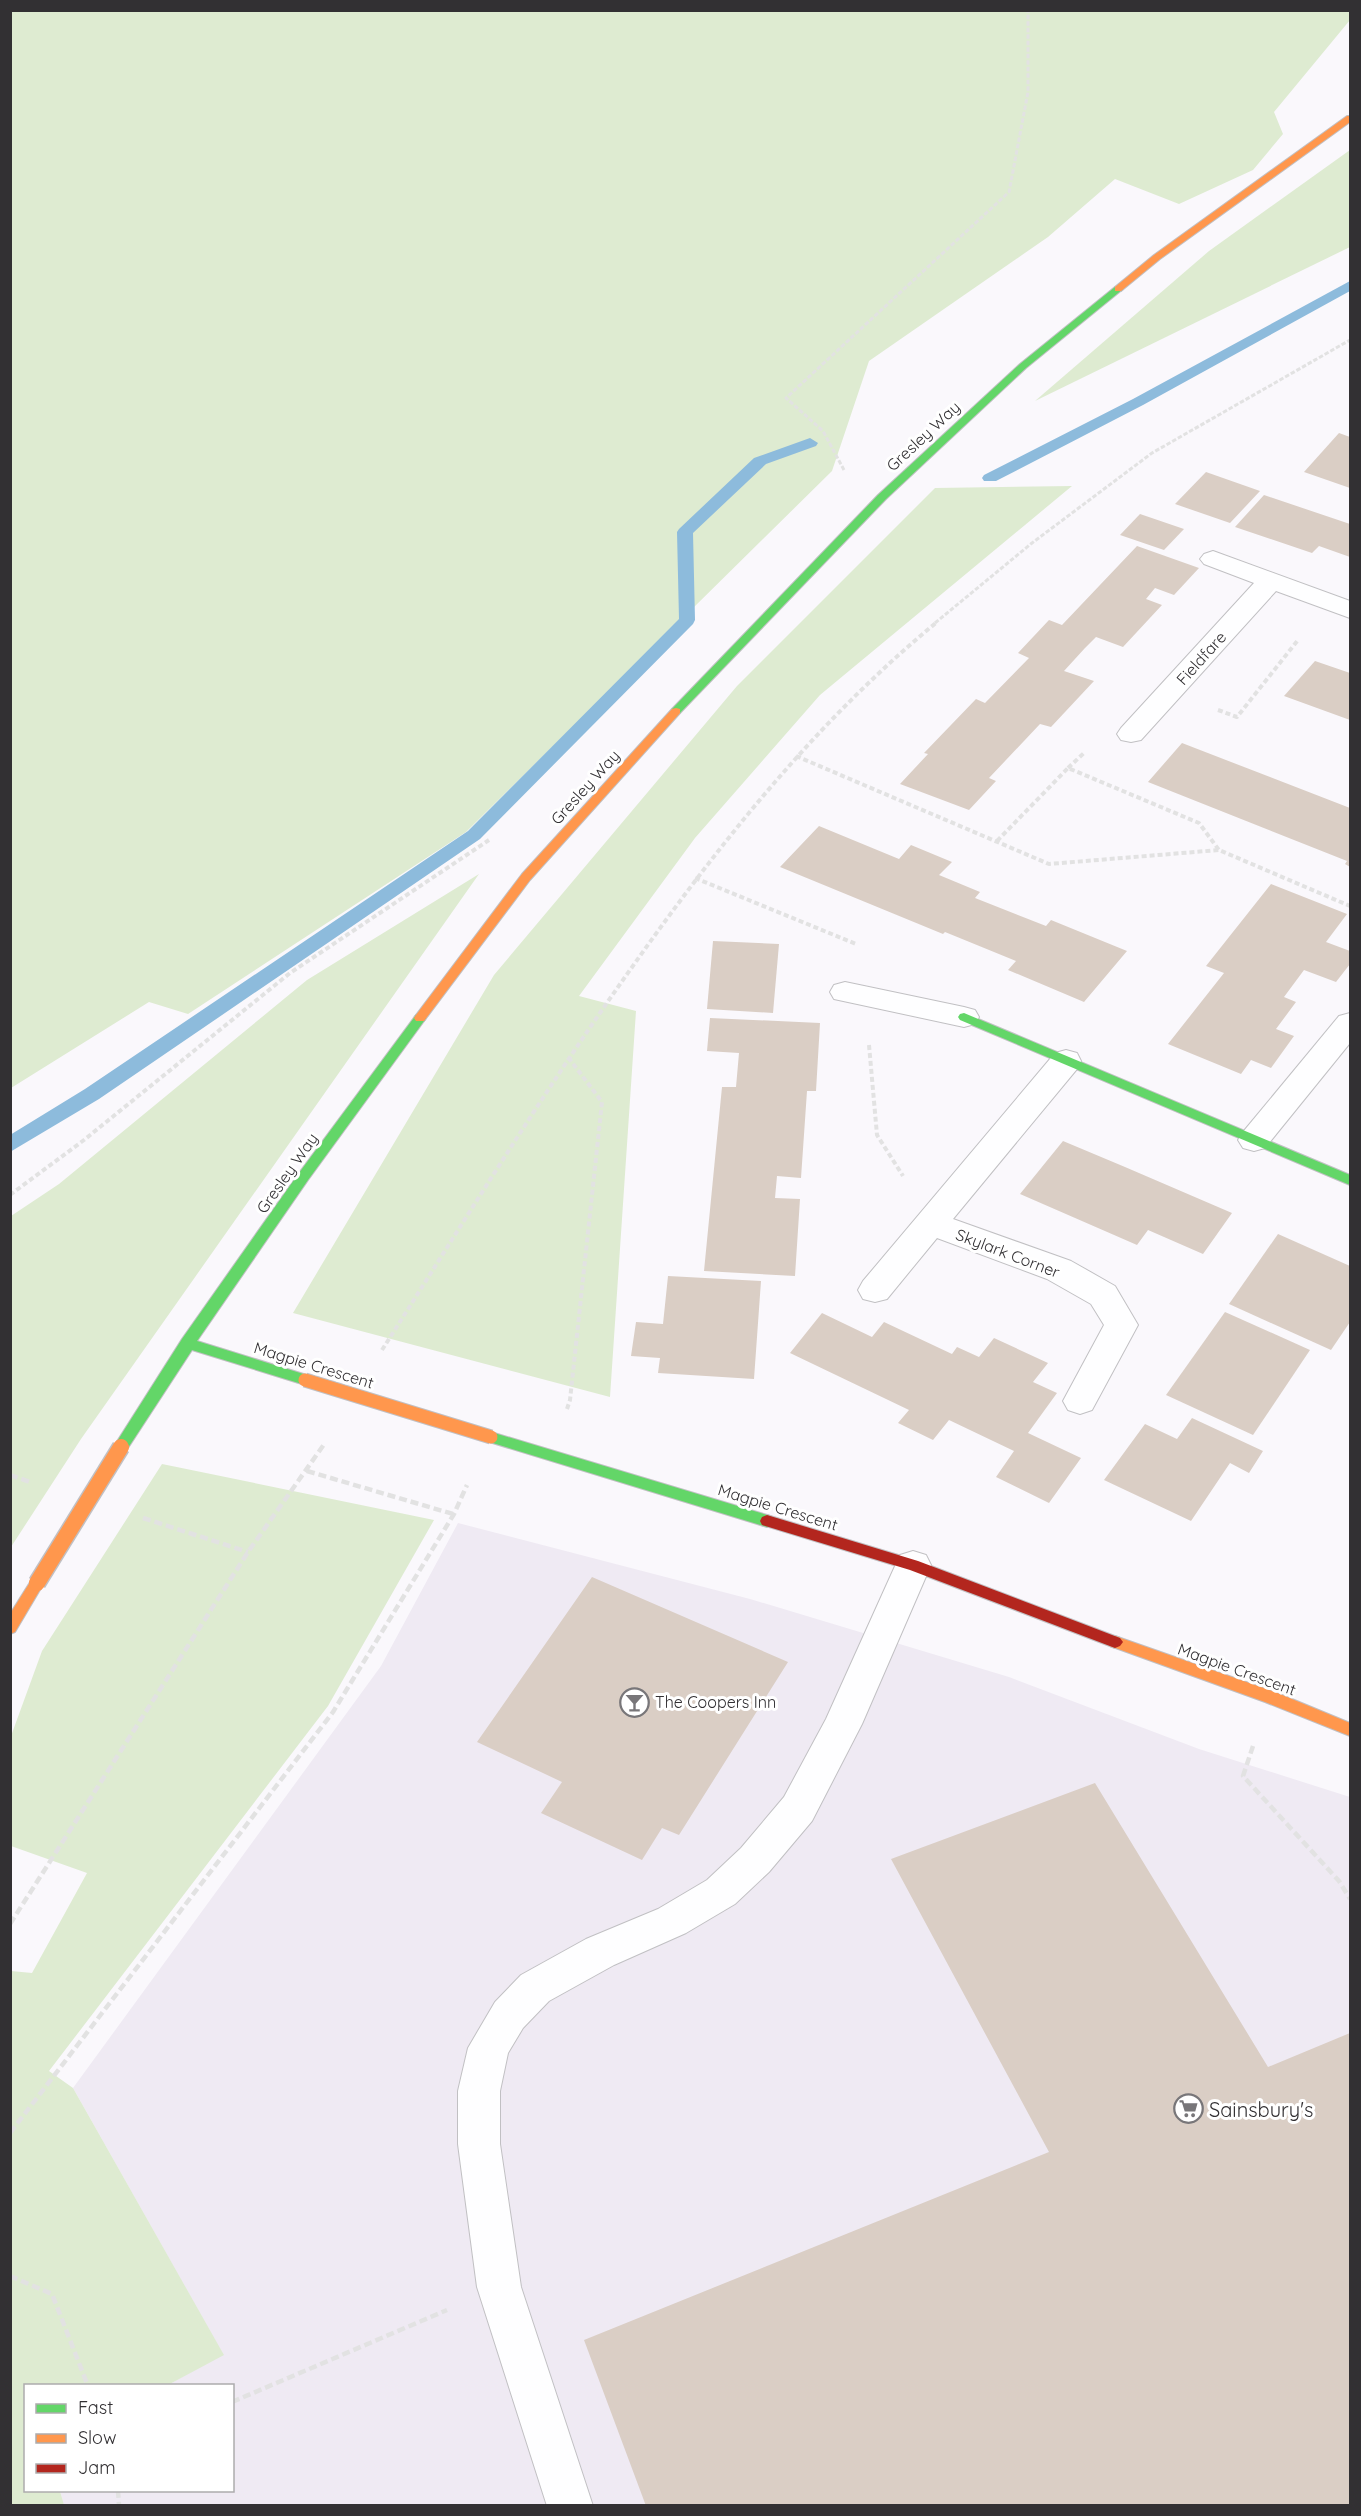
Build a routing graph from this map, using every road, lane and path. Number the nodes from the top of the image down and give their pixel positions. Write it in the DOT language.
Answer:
graph roads {
  1 [pos="1028,10"];
  2 [pos="1350,118"];
  3 [pos="1350,340"];
  4 [pos="847,475"];
  5 [pos="1213,559"];
  6 [pos="1270,582"];
  7 [pos="1339,606"];
  8 [pos="1169,693"];
  9 [pos="1131,734"];
  10 [pos="796,756"];
  11 [pos="497,834"];
  12 [pos="997,842"];
  13 [pos="1219,850"];
  14 [pos="695,878"];
  15 [pos="1350,906"];
  16 [pos="867,948"];
  17 [pos="845,992"];
  18 [pos="880,999"];
  19 [pos="964,1017"];
  20 [pos="1346,1035"];
  21 [pos="568,1057"];
  22 [pos="1066,1061"];
  23 [pos="1254,1140"];
  24 [pos="1350,1180"];
  25 [pos="10,1195"];
  26 [pos="932,1224"];
  27 [pos="875,1290"];
  28 [pos="188,1343"];
  29 [pos="379,1355"];
  30 [pos="1080,1401"];
  31 [pos="491,1437"];
  32 [pos="325,1442"];
  33 [pos="551,1456"];
  34 [pos="307,1471"];
  35 [pos="453,1514"];
  36 [pos="913,1565"];
  37 [pos="10,1628"];
  38 [pos="1270,1697"];
  39 [pos="1350,1730"];
  40 [pos="1350,1899"];
  41 [pos="10,1924"];
  42 [pos="10,2133"];
  43 [pos="10,2276"];
  44 [pos="499,2288"];
  45 [pos="88,2384"];
  46 [pos="234,2401"];
  47 [pos="570,2505"];
  1 -- 4 [label="path"];
  2 -- 28 [label="street, Gresley Way"];
  3 -- 10 [label="path"];
  5 -- 6 [label="street"];
  6 -- 7 [label="street"];
  6 -- 8 [label="street, Fieldfare"];
  7 -- 8 [label="path"];
  8 -- 9 [label="street, Fieldfare"];
  10 -- 12 [label="path"];
  10 -- 14 [label="path"];
  11 -- 25 [label="path"];
  12 -- 13 [label="path"];
  12 -- 13 [label="path"];
  13 -- 15 [label="path"];
  14 -- 16 [label="path"];
  14 -- 21 [label="path"];
  17 -- 18 [label="street"];
  18 -- 19 [label="street"];
  18 -- 26 [label="path"];
  19 -- 22 [label="street"];
  20 -- 23 [label="street"];
  21 -- 29 [label="path"];
  21 -- 33 [label="path"];
  22 -- 23 [label="street"];
  22 -- 26 [label="street, Skylark Corner"];
  23 -- 24 [label="street"];
  26 -- 27 [label="street, Skylark Corner"];
  26 -- 30 [label="street, Skylark Corner"];
  28 -- 31 [label="street, Magpie Crescent, bridge"];
  28 -- 37 [label="street, Gresley Way, bridge"];
  31 -- 33 [label="street, Magpie Crescent"];
  31 -- 35 [label="path"];
  32 -- 34 [label="path"];
  33 -- 36 [label="street, Magpie Crescent"];
  34 -- 35 [label="path"];
  34 -- 41 [label="path"];
  35 -- 42 [label="path"];
  36 -- 38 [label="street, Magpie Crescent"];
  36 -- 44 [label="street"];
  38 -- 39 [label="street, Magpie Crescent"];
  38 -- 40 [label="path"];
  43 -- 45 [label="path"];
  44 -- 46 [label="path"];
  44 -- 47 [label="street"];
}
